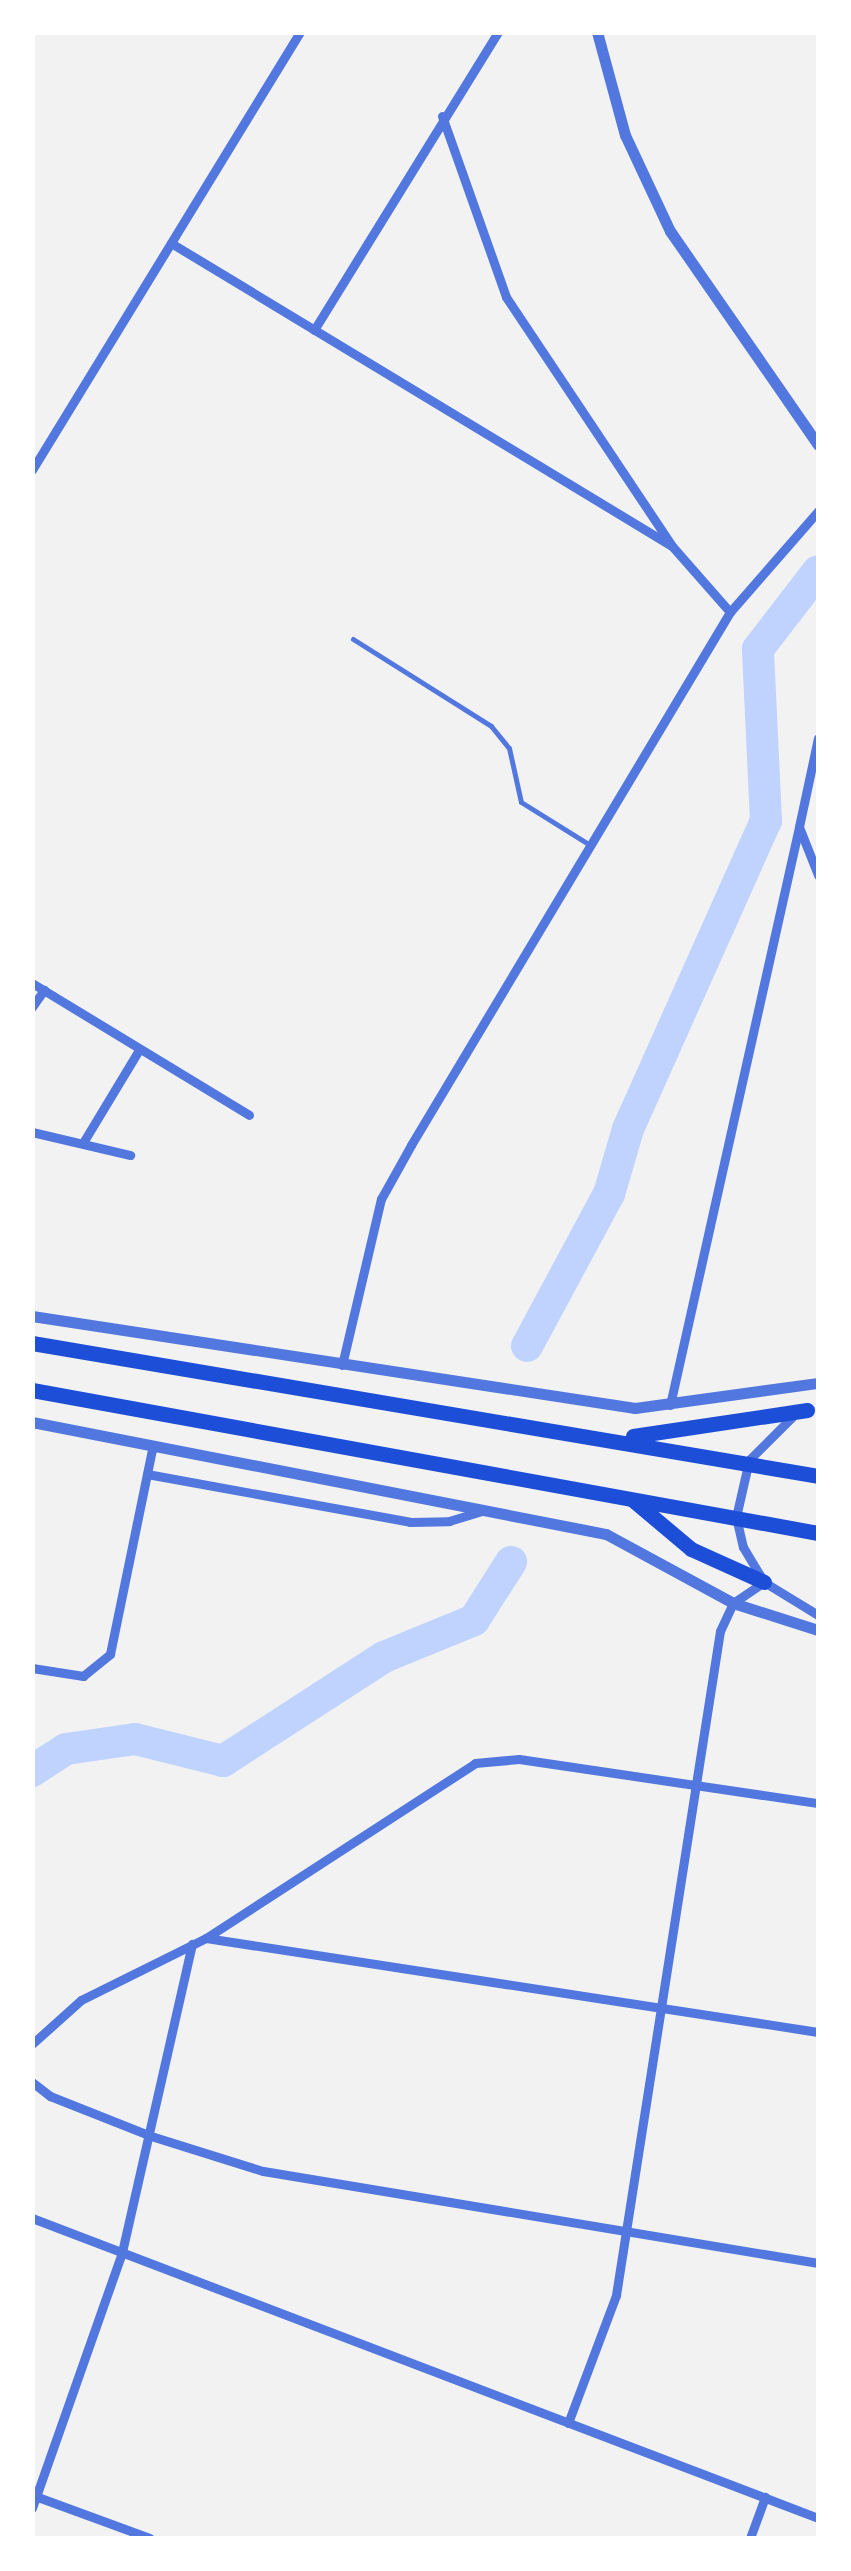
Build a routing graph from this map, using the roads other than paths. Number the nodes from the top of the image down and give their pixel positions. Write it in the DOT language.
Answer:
graph roads {
  1 [pos="300,32"];
  2 [pos="498,32"];
  3 [pos="596,32"];
  4 [pos="442,116"];
  5 [pos="171,243"];
  6 [pos="314,330"];
  7 [pos="818,445"];
  8 [pos="34,463"];
  9 [pos="818,510"];
  10 [pos="672,546"];
  11 [pos="730,612"];
  12 [pos="352,640"];
  13 [pos="818,738"];
  14 [pos="799,828"];
  15 [pos="590,845"];
  16 [pos="818,875"];
  17 [pos="32,983"];
  18 [pos="44,990"];
  19 [pos="32,1008"];
  20 [pos="138,1050"];
  21 [pos="249,1115"];
  22 [pos="32,1132"];
  23 [pos="84,1142"];
  24 [pos="130,1154"];
  25 [pos="32,1316"];
  26 [pos="32,1343"];
  27 [pos="342,1364"];
  28 [pos="818,1382"];
  29 [pos="32,1390"];
  30 [pos="669,1407"];
  31 [pos="813,1408"];
  32 [pos="32,1422"];
  33 [pos="616,1438"];
  34 [pos="152,1445"];
  35 [pos="750,1460"];
  36 [pos="147,1474"];
  37 [pos="818,1476"];
  38 [pos="631,1498"];
  39 [pos="487,1510"];
  40 [pos="736,1517"];
  41 [pos="818,1533"];
  42 [pos="764,1582"];
  43 [pos="733,1603"];
  44 [pos="818,1615"];
  45 [pos="818,1630"];
  46 [pos="32,1668"];
  47 [pos="698,1783"];
  48 [pos="818,1803"];
  49 [pos="206,1938"];
  50 [pos="192,1944"];
  51 [pos="662,2009"];
  52 [pos="818,2032"];
  53 [pos="32,2044"];
  54 [pos="32,2082"];
  55 [pos="151,2136"];
  56 [pos="32,2218"];
  57 [pos="626,2232"];
  58 [pos="122,2252"];
  59 [pos="818,2263"];
  60 [pos="568,2424"];
  61 [pos="35,2495"];
  62 [pos="765,2497"];
  63 [pos="32,2508"];
  64 [pos="818,2518"];
  65 [pos="150,2538"];
  66 [pos="750,2538"];
  1 -- 5 [label="street"];
  2 -- 4 [label="street"];
  3 -- 7 [label="street"];
  4 -- 6 [label="street"];
  4 -- 10 [label="street"];
  5 -- 6 [label="street"];
  5 -- 8 [label="street"];
  6 -- 10 [label="street"];
  9 -- 11 [label="street"];
  10 -- 11 [label="street"];
  11 -- 15 [label="street"];
  12 -- 15 [label="lane"];
  13 -- 14 [label="street"];
  14 -- 16 [label="street"];
  14 -- 30 [label="street"];
  15 -- 27 [label="street"];
  17 -- 18 [label="street"];
  18 -- 19 [label="street"];
  18 -- 20 [label="street"];
  20 -- 21 [label="street"];
  20 -- 23 [label="street"];
  22 -- 23 [label="street"];
  23 -- 24 [label="street"];
  25 -- 27 [label="street"];
  26 -- 33 [label="highway"];
  27 -- 30 [label="street"];
  28 -- 30 [label="street"];
  29 -- 38 [label="highway"];
  31 -- 33 [label="highway"];
  31 -- 35 [label="street"];
  32 -- 34 [label="street"];
  33 -- 35 [label="highway"];
  34 -- 36 [label="street"];
  34 -- 39 [label="street"];
  35 -- 37 [label="highway"];
  35 -- 40 [label="street"];
  36 -- 39 [label="street"];
  36 -- 46 [label="street"];
  38 -- 40 [label="highway"];
  38 -- 42 [label="highway"];
  39 -- 43 [label="street"];
  40 -- 41 [label="highway"];
  40 -- 42 [label="street"];
  42 -- 43 [label="street"];
  42 -- 44 [label="street"];
  43 -- 45 [label="street"];
  43 -- 47 [label="street"];
  47 -- 48 [label="street"];
  47 -- 49 [label="street"];
  47 -- 51 [label="street"];
  49 -- 50 [label="street"];
  49 -- 51 [label="street"];
  50 -- 53 [label="street"];
  50 -- 55 [label="street"];
  51 -- 52 [label="street"];
  51 -- 57 [label="street"];
  54 -- 55 [label="street"];
  55 -- 57 [label="street"];
  55 -- 58 [label="street"];
  56 -- 58 [label="street"];
  57 -- 59 [label="street"];
  57 -- 60 [label="street"];
  58 -- 60 [label="street"];
  58 -- 61 [label="street"];
  60 -- 62 [label="street"];
  61 -- 63 [label="street"];
  61 -- 65 [label="street"];
  62 -- 64 [label="street"];
  62 -- 66 [label="street"];
}
